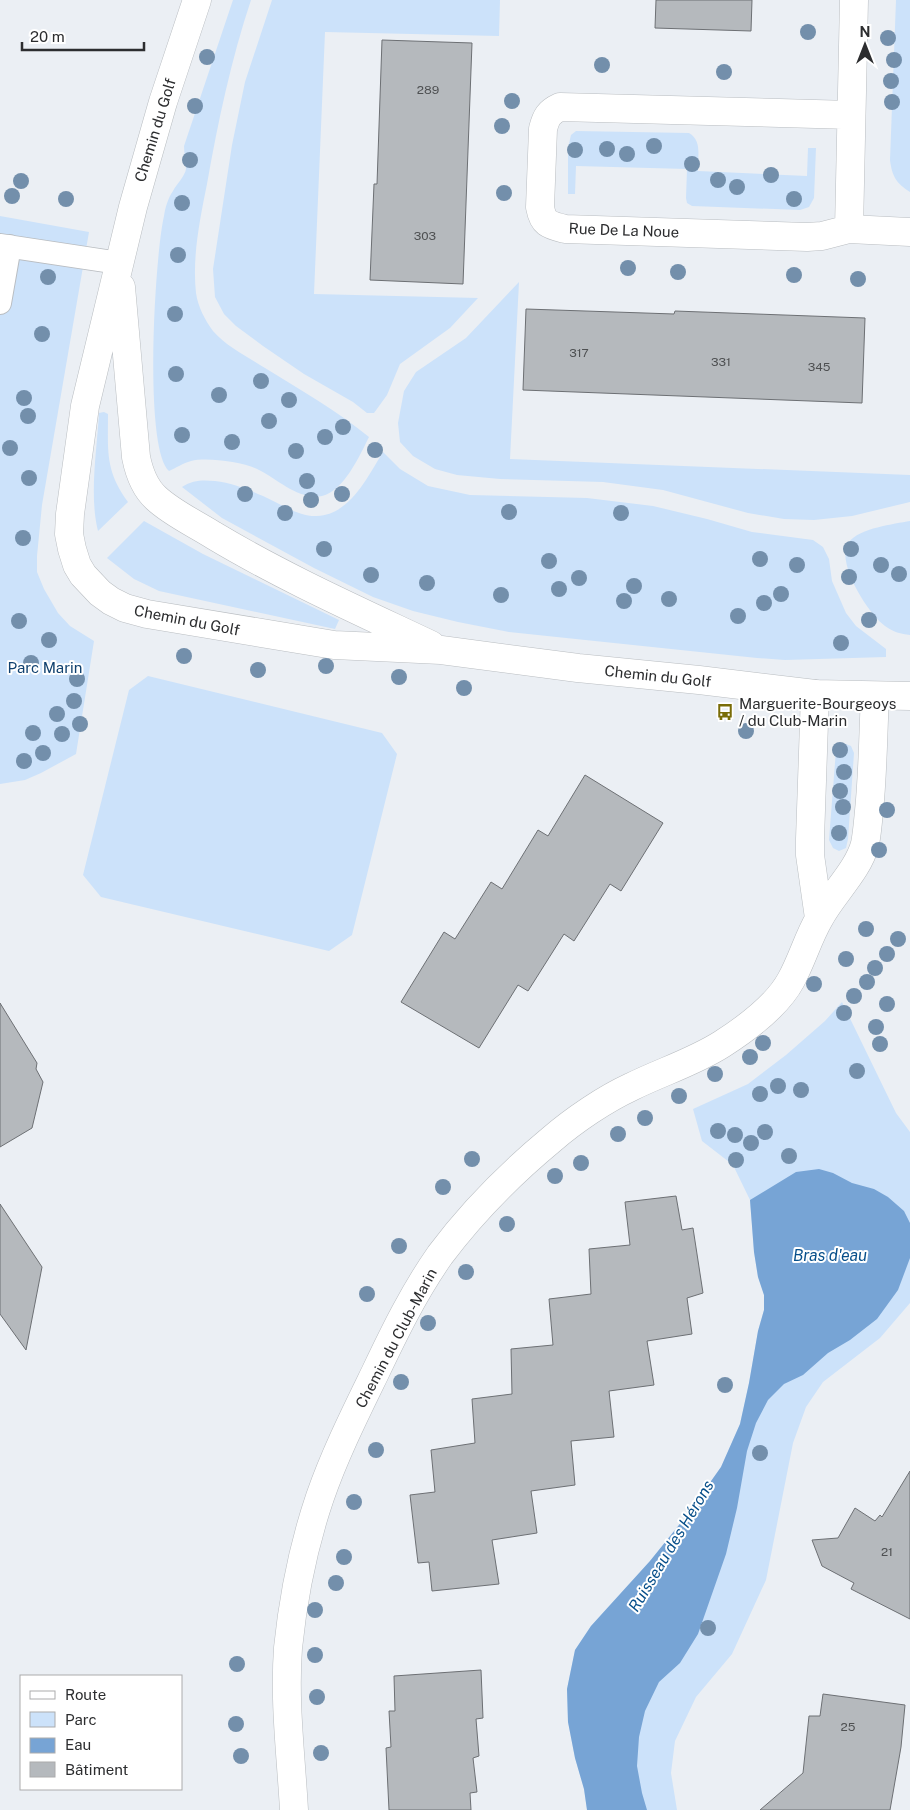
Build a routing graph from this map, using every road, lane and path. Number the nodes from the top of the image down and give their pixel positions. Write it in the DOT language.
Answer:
graph roads {
  1 [pos="197,0"];
  2 [pos="854,0"];
  3 [pos="851,115"];
  4 [pos="848,230"];
  5 [pos="910,232"];
  6 [pos="5,245"];
  7 [pos="119,263"];
  8 [pos="0,304"];
  9 [pos="441,650"];
  10 [pos="815,694"];
  11 [pos="875,696"];
  12 [pos="910,696"];
  13 [pos="819,918"];
  14 [pos="294,1810"];
  1 -- 7 [label="street, Chemin du Golf"];
  2 -- 3 [label="street"];
  3 -- 4 [label="street"];
  3 -- 4 [label="street, Rue De La Noue"];
  4 -- 5 [label="street, Rue De La Noue"];
  6 -- 7 [label="lane"];
  6 -- 8 [label="lane"];
  7 -- 9 [label="street, Chemin du Golf"];
  7 -- 9 [label="street, Chemin du Golf"];
  9 -- 10 [label="street, Chemin du Golf"];
  10 -- 11 [label="street, Chemin du Golf"];
  10 -- 13 [label="street"];
  11 -- 12 [label="street, Chemin du Golf"];
  11 -- 13 [label="street, Chemin du Club-Marin"];
  13 -- 14 [label="street, Chemin du Club-Marin"];
}
